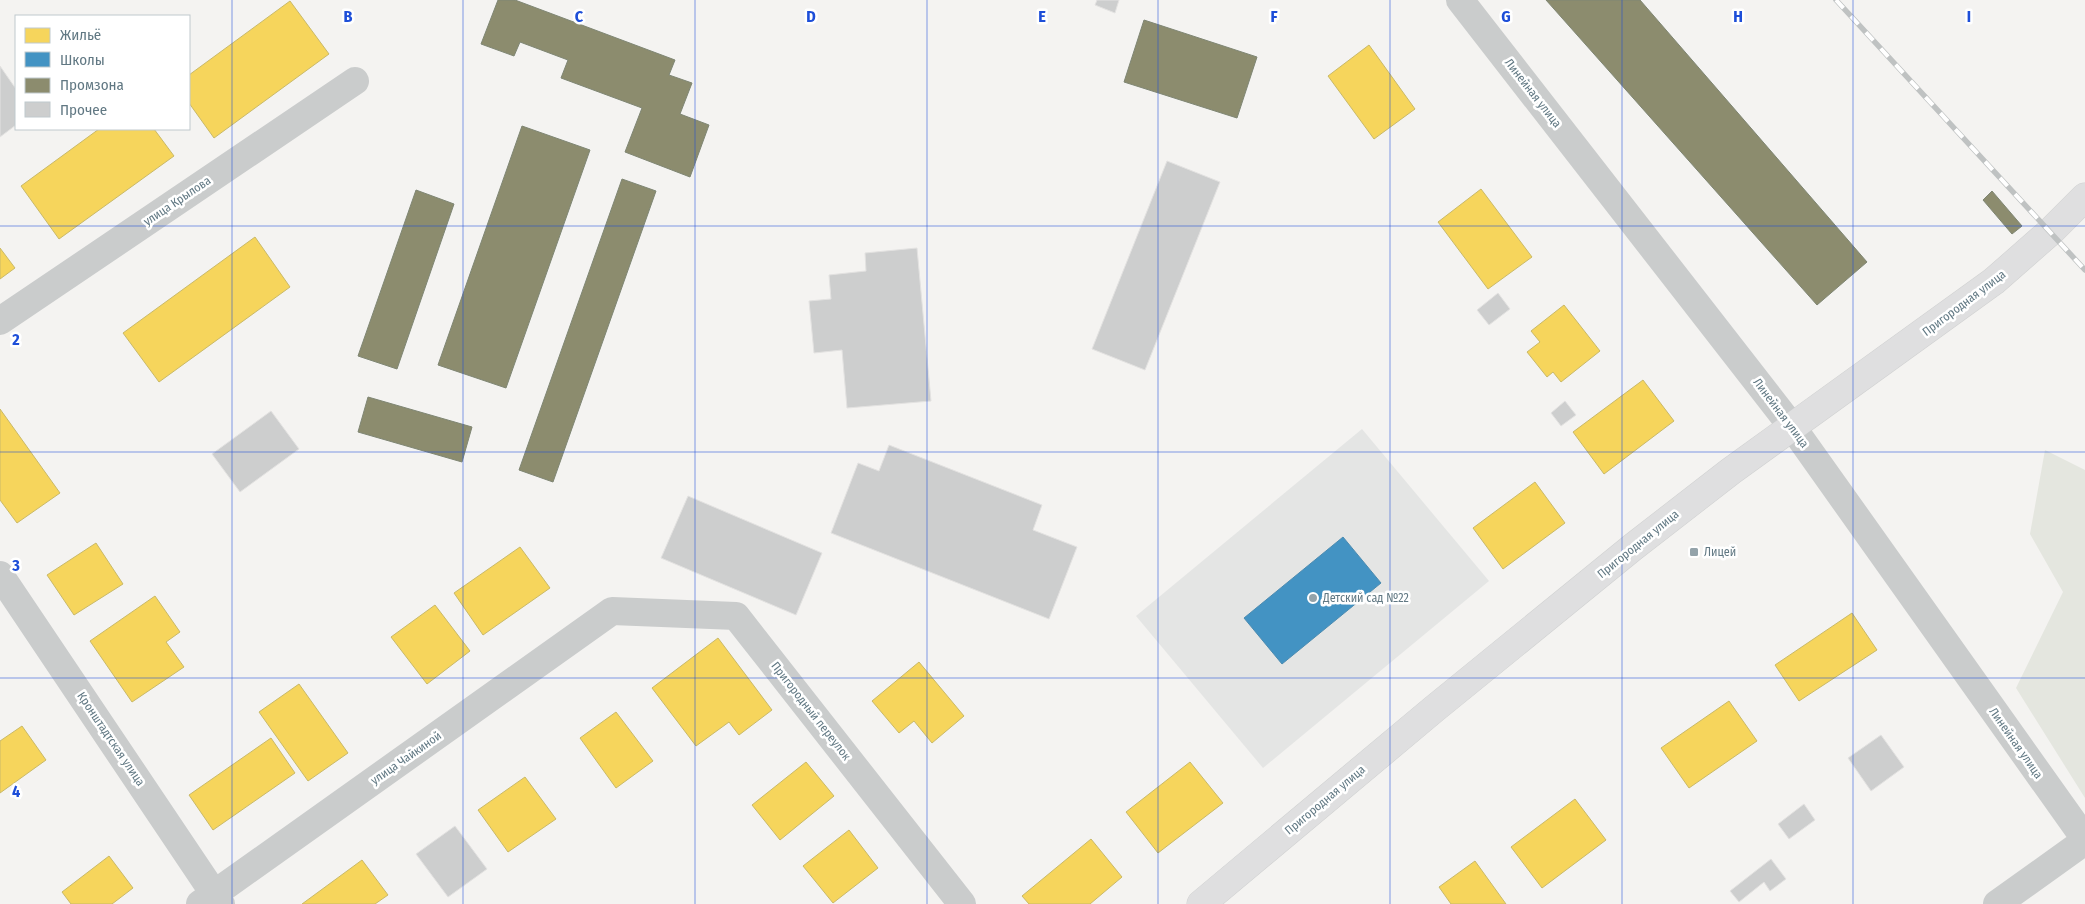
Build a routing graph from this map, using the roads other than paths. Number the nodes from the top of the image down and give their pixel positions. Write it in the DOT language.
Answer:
graph roads {
  1 [pos="1460,0"];
  2 [pos="355,81"];
  3 [pos="2085,197"];
  4 [pos="0,322"];
  5 [pos="1793,428"];
  6 [pos="0,575"];
  7 [pos="612,611"];
  8 [pos="2085,840"];
  9 [pos="212,901"];
  10 [pos="962,904"];
  11 [pos="1202,904"];
  12 [pos="1997,904"];
  1 -- 5 [label="street, Линейная улица"];
  2 -- 4 [label="street, улица Крылова"];
  3 -- 5 [label="main road, Пригородная улица"];
  5 -- 8 [label="street, Линейная улица"];
  5 -- 11 [label="main road, Пригородная улица"];
  6 -- 9 [label="street, Кронштадтская улица"];
  7 -- 9 [label="street, улица Чайкиной"];
  7 -- 10 [label="street, Пригородный переулок"];
  8 -- 12 [label="street"];
}
